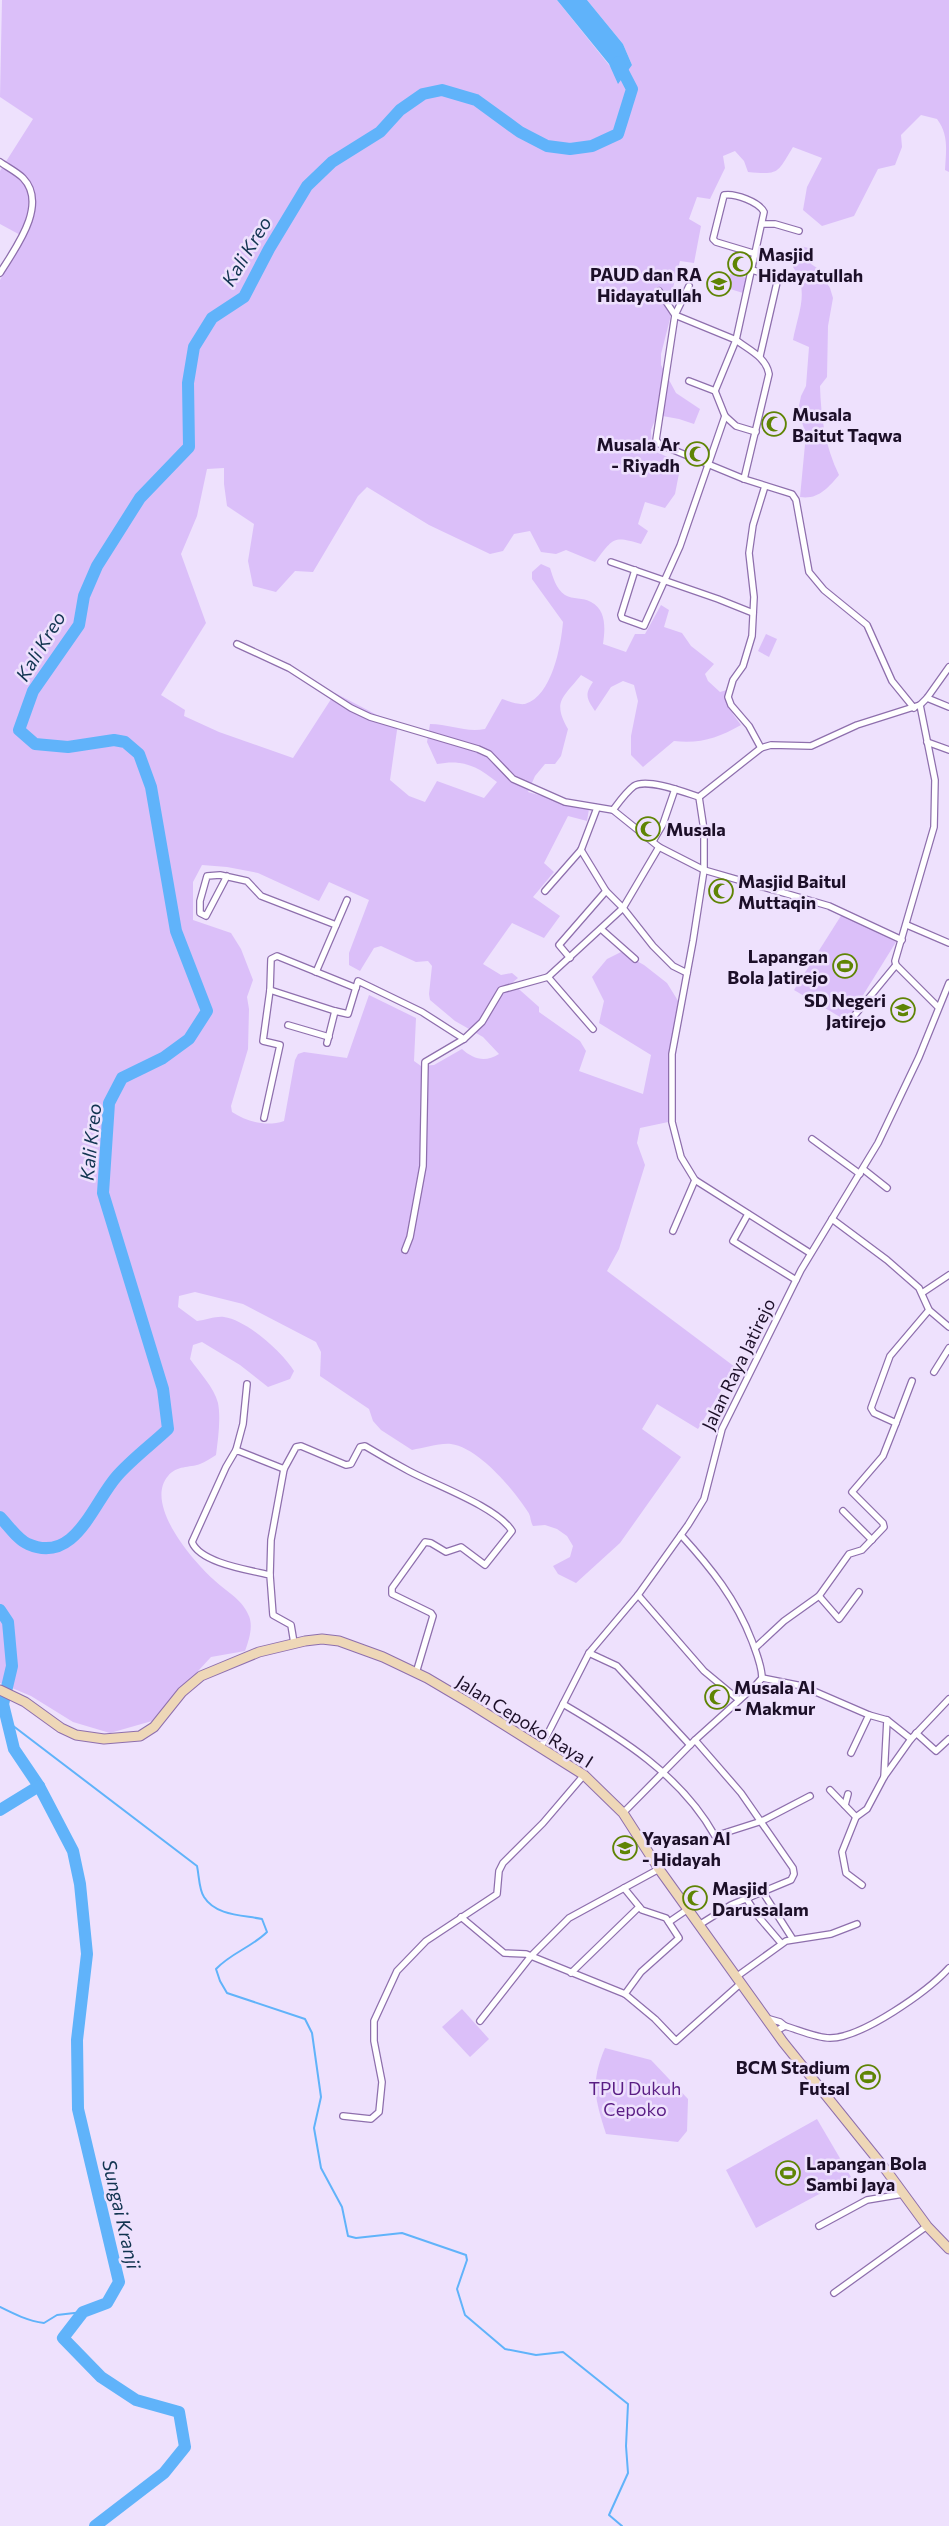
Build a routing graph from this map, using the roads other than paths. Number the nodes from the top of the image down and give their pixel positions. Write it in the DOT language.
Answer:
graph roads {
  1 [pos="0,162"];
  2 [pos="762,224"];
  3 [pos="799,231"];
  4 [pos="756,254"];
  5 [pos="752,270"];
  6 [pos="0,274"];
  7 [pos="689,286"];
  8 [pos="659,291"];
  9 [pos="675,315"];
  10 [pos="736,340"];
  11 [pos="760,356"];
  12 [pos="689,381"];
  13 [pos="715,391"];
  14 [pos="725,416"];
  15 [pos="756,432"];
  16 [pos="709,466"];
  17 [pos="744,479"];
  18 [pos="765,486"];
  19 [pos="611,562"];
  20 [pos="636,570"];
  21 [pos="664,582"];
  22 [pos="753,613"];
  23 [pos="237,644"];
  24 [pos="949,667"];
  25 [pos="928,698"];
  26 [pos="917,706"];
  27 [pos="949,708"];
  28 [pos="928,742"];
  29 [pos="761,748"];
  30 [pos="949,750"];
  31 [pos="675,789"];
  32 [pos="699,796"];
  33 [pos="597,808"];
  34 [pos="613,810"];
  35 [pos="653,841"];
  36 [pos="659,847"];
  37 [pos="581,850"];
  38 [pos="704,870"];
  39 [pos="227,876"];
  40 [pos="545,891"];
  41 [pos="606,891"];
  42 [pos="348,900"];
  43 [pos="623,908"];
  44 [pos="336,925"];
  45 [pos="907,925"];
  46 [pos="601,929"];
  47 [pos="902,940"];
  48 [pos="949,943"];
  49 [pos="570,958"];
  50 [pos="635,959"];
  51 [pos="896,965"];
  52 [pos="316,972"];
  53 [pos="687,973"];
  54 [pos="548,977"];
  55 [pos="949,983"];
  56 [pos="356,988"];
  57 [pos="270,990"];
  58 [pos="938,1007"];
  59 [pos="335,1011"];
  60 [pos="854,1016"];
  61 [pos="288,1025"];
  62 [pos="593,1029"];
  63 [pos="464,1039"];
  64 [pos="264,1118"];
  65 [pos="812,1139"];
  66 [pos="861,1172"];
  67 [pos="695,1180"];
  68 [pos="887,1188"];
  69 [pos="748,1214"];
  70 [pos="832,1219"];
  71 [pos="672,1231"];
  72 [pos="405,1250"];
  73 [pos="810,1253"];
  74 [pos="949,1275"];
  75 [pos="796,1280"];
  76 [pos="922,1293"];
  77 [pos="928,1310"];
  78 [pos="949,1327"];
  79 [pos="949,1348"];
  80 [pos="934,1372"];
  81 [pos="912,1381"];
  82 [pos="246,1384"];
  83 [pos="896,1423"];
  84 [pos="236,1450"];
  85 [pos="284,1469"];
  86 [pos="843,1511"];
  87 [pos="681,1535"];
  88 [pos="872,1540"];
  89 [pos="270,1575"];
  90 [pos="859,1592"];
  91 [pos="638,1595"];
  92 [pos="819,1596"];
  93 [pos="294,1644"];
  94 [pos="755,1648"];
  95 [pos="589,1653"];
  96 [pos="416,1673"];
  97 [pos="762,1678"];
  98 [pos="0,1690"];
  99 [pos="949,1699"];
  100 [pos="740,1700"];
  101 [pos="563,1704"];
  102 [pos="869,1715"];
  103 [pos="886,1720"];
  104 [pos="916,1733"];
  105 [pos="911,1739"];
  106 [pos="949,1739"];
  107 [pos="695,1740"];
  108 [pos="690,1745"];
  109 [pos="541,1747"];
  110 [pos="851,1753"];
  111 [pos="663,1772"];
  112 [pos="584,1775"];
  113 [pos="884,1777"];
  114 [pos="830,1790"];
  115 [pos="848,1794"];
  116 [pos="810,1796"];
  117 [pos="845,1804"];
  118 [pos="623,1813"];
  119 [pos="856,1817"];
  120 [pos="762,1821"];
  121 [pos="659,1869"];
  122 [pos="862,1885"];
  123 [pos="624,1888"];
  124 [pos="762,1891"];
  125 [pos="746,1898"];
  126 [pos="639,1907"];
  127 [pos="688,1908"];
  128 [pos="461,1917"];
  129 [pos="669,1922"];
  130 [pos="857,1924"];
  131 [pos="699,1926"];
  132 [pos="792,1938"];
  133 [pos="781,1943"];
  134 [pos="531,1956"];
  135 [pos="949,1968"];
  136 [pos="571,1973"];
  137 [pos="738,1981"];
  138 [pos="625,1994"];
  139 [pos="766,2018"];
  140 [pos="480,2021"];
  141 [pos="785,2026"];
  142 [pos="776,2031"];
  143 [pos="343,2116"];
  144 [pos="902,2194"];
  145 [pos="819,2226"];
  146 [pos="927,2226"];
  147 [pos="949,2249"];
  148 [pos="834,2293"];
  1 -- 6 [label="street"];
  2 -- 3 [label="street"];
  2 -- 4 [label="street"];
  2 -- 4 [label="street"];
  4 -- 5 [label="street"];
  5 -- 10 [label="street"];
  5 -- 11 [label="street"];
  7 -- 9 [label="street"];
  8 -- 9 [label="street"];
  9 -- 10 [label="street"];
  9 -- 16 [label="street"];
  10 -- 11 [label="street"];
  10 -- 13 [label="street"];
  11 -- 15 [label="street"];
  12 -- 13 [label="street"];
  13 -- 14 [label="street"];
  14 -- 15 [label="street"];
  14 -- 16 [label="street"];
  15 -- 17 [label="street"];
  16 -- 17 [label="street"];
  16 -- 21 [label="street"];
  17 -- 18 [label="street"];
  18 -- 22 [label="street"];
  18 -- 26 [label="street"];
  19 -- 20 [label="street"];
  20 -- 21 [label="street"];
  20 -- 21 [label="street"];
  21 -- 22 [label="street"];
  22 -- 29 [label="street"];
  23 -- 33 [label="street"];
  24 -- 25 [label="street"];
  25 -- 26 [label="street"];
  25 -- 27 [label="street"];
  26 -- 28 [label="street"];
  26 -- 29 [label="street"];
  28 -- 30 [label="street"];
  28 -- 45 [label="street"];
  29 -- 32 [label="street"];
  31 -- 32 [label="street"];
  31 -- 34 [label="street"];
  31 -- 35 [label="street"];
  32 -- 38 [label="street"];
  33 -- 34 [label="street"];
  33 -- 37 [label="street"];
  34 -- 35 [label="street"];
  35 -- 36 [label="street"];
  36 -- 38 [label="street"];
  36 -- 43 [label="street"];
  37 -- 40 [label="street"];
  37 -- 41 [label="street"];
  38 -- 47 [label="street"];
  38 -- 53 [label="street"];
  39 -- 39 [label="street"];
  39 -- 44 [label="street"];
  41 -- 43 [label="street"];
  41 -- 49 [label="street"];
  42 -- 44 [label="street"];
  43 -- 46 [label="street"];
  43 -- 53 [label="street"];
  44 -- 52 [label="street"];
  45 -- 47 [label="street"];
  45 -- 48 [label="street"];
  46 -- 49 [label="street"];
  46 -- 50 [label="street"];
  47 -- 51 [label="street"];
  49 -- 54 [label="street"];
  51 -- 58 [label="street"];
  51 -- 60 [label="street"];
  52 -- 56 [label="street"];
  52 -- 57 [label="street"];
  53 -- 67 [label="street"];
  54 -- 62 [label="street"];
  54 -- 63 [label="street"];
  55 -- 58 [label="street, Jalan Raya Jatirejo"];
  56 -- 59 [label="street"];
  56 -- 63 [label="street"];
  57 -- 59 [label="street"];
  57 -- 64 [label="street"];
  58 -- 66 [label="street, Jalan Raya Jatirejo"];
  59 -- 61 [label="street"];
  63 -- 72 [label="street"];
  65 -- 66 [label="street"];
  66 -- 68 [label="street"];
  66 -- 70 [label="street, Jalan Raya Jatirejo"];
  67 -- 69 [label="street"];
  67 -- 71 [label="street"];
  69 -- 73 [label="street"];
  69 -- 75 [label="street"];
  70 -- 73 [label="street, Jalan Raya Jatirejo"];
  70 -- 76 [label="street"];
  73 -- 75 [label="street, Jalan Raya Jatirejo"];
  74 -- 76 [label="street"];
  75 -- 87 [label="street, Jalan Raya Jatirejo"];
  76 -- 77 [label="street"];
  77 -- 78 [label="street"];
  77 -- 83 [label="street"];
  79 -- 80 [label="street"];
  81 -- 83 [label="street"];
  82 -- 84 [label="street"];
  83 -- 88 [label="street"];
  84 -- 85 [label="street"];
  84 -- 89 [label="street"];
  85 -- 89 [label="street"];
  85 -- 96 [label="street"];
  86 -- 88 [label="street"];
  87 -- 91 [label="street, Jalan Raya Jatirejo"];
  87 -- 94 [label="street"];
  88 -- 92 [label="street"];
  89 -- 93 [label="street"];
  90 -- 92 [label="street"];
  91 -- 95 [label="street, Jalan Raya Jatirejo"];
  91 -- 100 [label="street"];
  92 -- 94 [label="street"];
  93 -- 96 [label="main road, Jalan Cepoko Raya I"];
  93 -- 98 [label="main road, Jalan Cepoko Raya I"];
  94 -- 97 [label="street"];
  95 -- 101 [label="street, Jalan Raya Jatirejo"];
  95 -- 108 [label="street"];
  96 -- 109 [label="main road, Jalan Cepoko Raya I"];
  97 -- 100 [label="street"];
  97 -- 102 [label="street"];
  99 -- 104 [label="street"];
  100 -- 107 [label="street"];
  101 -- 109 [label="street, Jalan Raya Jatirejo"];
  101 -- 111 [label="street"];
  102 -- 103 [label="street"];
  102 -- 110 [label="street"];
  103 -- 105 [label="street"];
  103 -- 113 [label="street"];
  104 -- 105 [label="street"];
  104 -- 106 [label="street"];
  105 -- 113 [label="street"];
  107 -- 108 [label="street"];
  107 -- 120 [label="street"];
  108 -- 111 [label="street"];
  109 -- 112 [label="main road, Jalan Cepoko Raya I"];
  111 -- 118 [label="street"];
  111 -- 120 [label="street"];
  112 -- 118 [label="main road, Jalan Cepoko Raya I"];
  112 -- 128 [label="street"];
  113 -- 119 [label="street"];
  114 -- 117 [label="street"];
  115 -- 117 [label="street"];
  116 -- 120 [label="street"];
  117 -- 119 [label="street"];
  118 -- 121 [label="main road, Jalan Cepoko Raya I"];
  119 -- 122 [label="street"];
  120 -- 124 [label="street"];
  121 -- 123 [label="street"];
  121 -- 127 [label="main road, Jalan Cepoko Raya I"];
  123 -- 126 [label="street"];
  123 -- 134 [label="street"];
  124 -- 125 [label="street"];
  124 -- 132 [label="street"];
  125 -- 131 [label="street"];
  125 -- 133 [label="street"];
  126 -- 129 [label="street"];
  126 -- 136 [label="street"];
  127 -- 129 [label="street"];
  127 -- 131 [label="main road, Jalan Cepoko Raya I"];
  128 -- 134 [label="street"];
  128 -- 143 [label="street"];
  129 -- 138 [label="street"];
  130 -- 132 [label="street"];
  131 -- 137 [label="main road, Jalan Cepoko Raya I"];
  132 -- 133 [label="street"];
  133 -- 137 [label="street"];
  134 -- 136 [label="street"];
  134 -- 140 [label="street"];
  135 -- 141 [label="street"];
  136 -- 138 [label="street"];
  137 -- 138 [label="street"];
  137 -- 139 [label="main road, Jalan Cepoko Raya I"];
  139 -- 141 [label="street"];
  139 -- 142 [label="main road, Jalan Cepoko Raya I"];
  141 -- 142 [label="street"];
  142 -- 144 [label="main road, Jalan Cepoko Raya I"];
  144 -- 145 [label="street"];
  144 -- 146 [label="main road, Jalan Cepoko Raya I"];
  146 -- 147 [label="main road, Jalan Cepoko Raya I"];
  146 -- 148 [label="street"];
}
